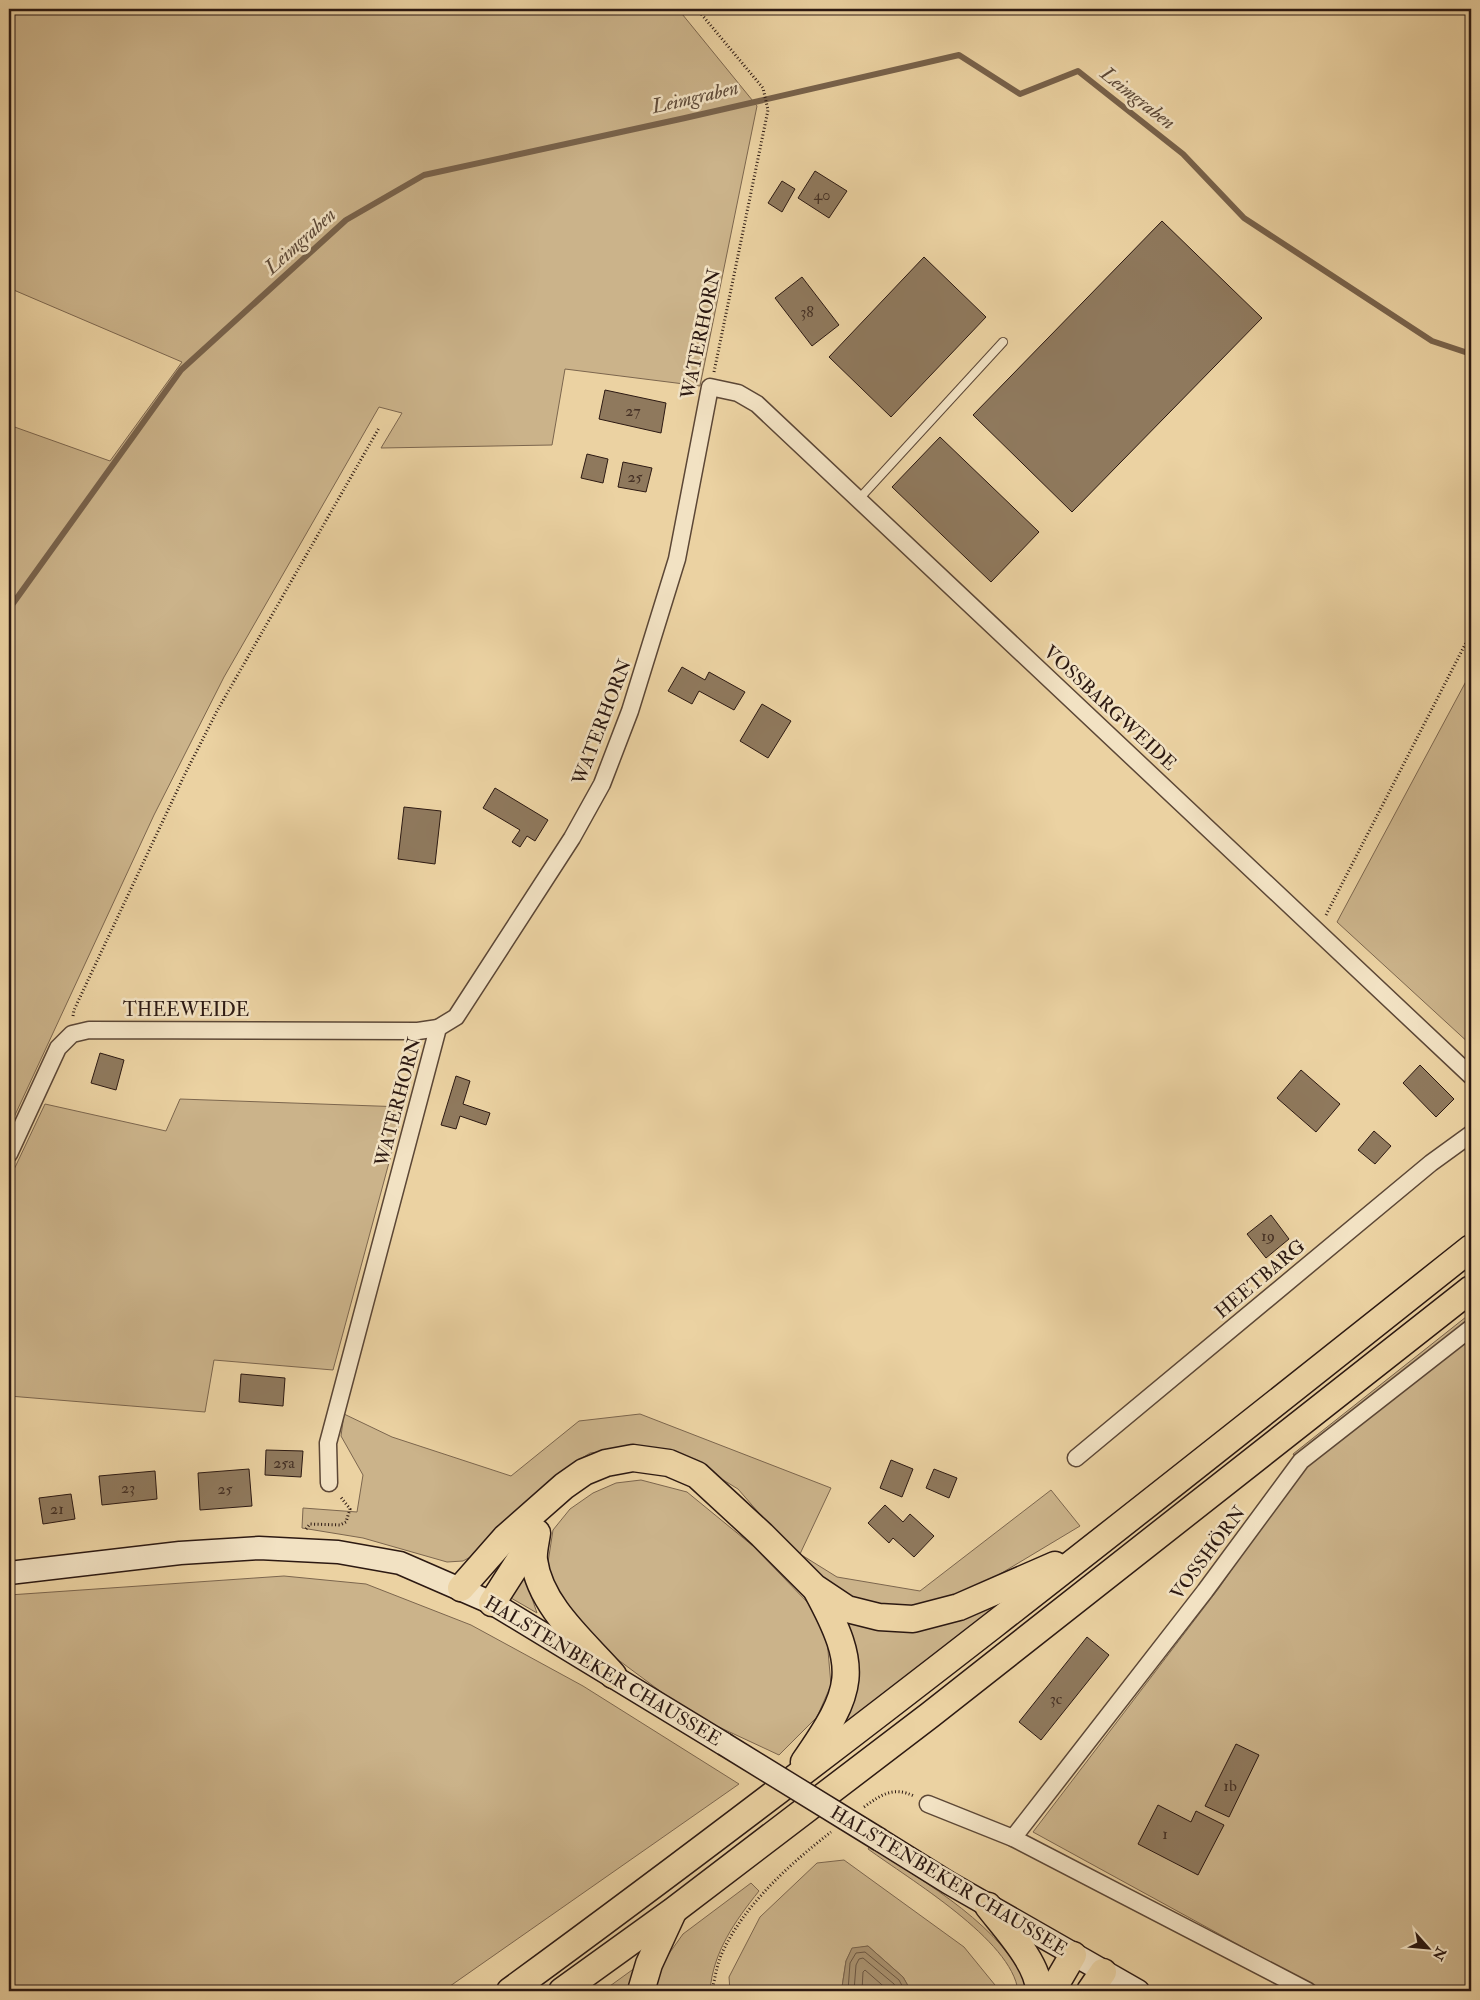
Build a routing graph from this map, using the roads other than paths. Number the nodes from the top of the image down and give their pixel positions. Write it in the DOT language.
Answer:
graph roads {
  1 [pos="1004,342"];
  2 [pos="710,387"];
  3 [pos="858,500"];
  4 [pos="438,1028"];
  5 [pos="1471,1076"];
  6 [pos="1471,1134"];
  7 [pos="9,1154"];
  8 [pos="1471,1248"];
  9 [pos="1471,1289"];
  10 [pos="1471,1328"];
  11 [pos="1076,1458"];
  12 [pos="329,1483"];
  13 [pos="564,1486"];
  14 [pos="537,1533"];
  15 [pos="1088,1550"];
  16 [pos="9,1573"];
  17 [pos="814,1587"];
  18 [pos="461,1588"];
  19 [pos="492,1603"];
  20 [pos="613,1675"];
  21 [pos="790,1781"];
  22 [pos="928,1804"];
  23 [pos="1013,1838"];
  24 [pos="988,1906"];
  25 [pos="673,1911"];
  26 [pos="1073,1956"];
  27 [pos="1096,1982"];
  28 [pos="510,1991"];
  29 [pos="562,1991"];
  30 [pos="641,1991"];
  31 [pos="1040,1991"];
  32 [pos="1052,1991"];
  33 [pos="1138,1991"];
  34 [pos="1308,1991"];
  1 -- 3 [label="lane"];
  2 -- 3 [label="street, VOSSBARGWEIDE"];
  2 -- 4 [label="street, WATERHORN"];
  3 -- 5 [label="street, VOSSBARGWEIDE"];
  4 -- 7 [label="street, THEEWEIDE"];
  4 -- 12 [label="street, WATERHORN"];
  6 -- 11 [label="street, HEETBARG"];
  8 -- 15 [label="highway"];
  9 -- 25 [label="highway"];
  10 -- 23 [label="street, VOSSHÖRN"];
  13 -- 14 [label="highway"];
  13 -- 17 [label="highway"];
  13 -- 18 [label="highway"];
  14 -- 19 [label="highway"];
  14 -- 20 [label="highway"];
  15 -- 17 [label="highway"];
  15 -- 21 [label="highway"];
  16 -- 18 [label="main road, HALSTENBEKER CHAUSSEE"];
  17 -- 21 [label="highway"];
  18 -- 19 [label="main road, HALSTENBEKER CHAUSSEE"];
  19 -- 20 [label="main road, HALSTENBEKER CHAUSSEE"];
  20 -- 24 [label="main road, HALSTENBEKER CHAUSSEE, bridge"];
  21 -- 28 [label="highway"];
  22 -- 23 [label="street"];
  23 -- 34 [label="street"];
  24 -- 26 [label="main road, HALSTENBEKER CHAUSSEE"];
  24 -- 31 [label="highway"];
  25 -- 29 [label="highway"];
  25 -- 30 [label="highway"];
  26 -- 27 [label="main road, HALSTENBEKER CHAUSSEE"];
  26 -- 32 [label="highway"];
  27 -- 33 [label="main road, HALSTENBEKER CHAUSSEE"];
}
